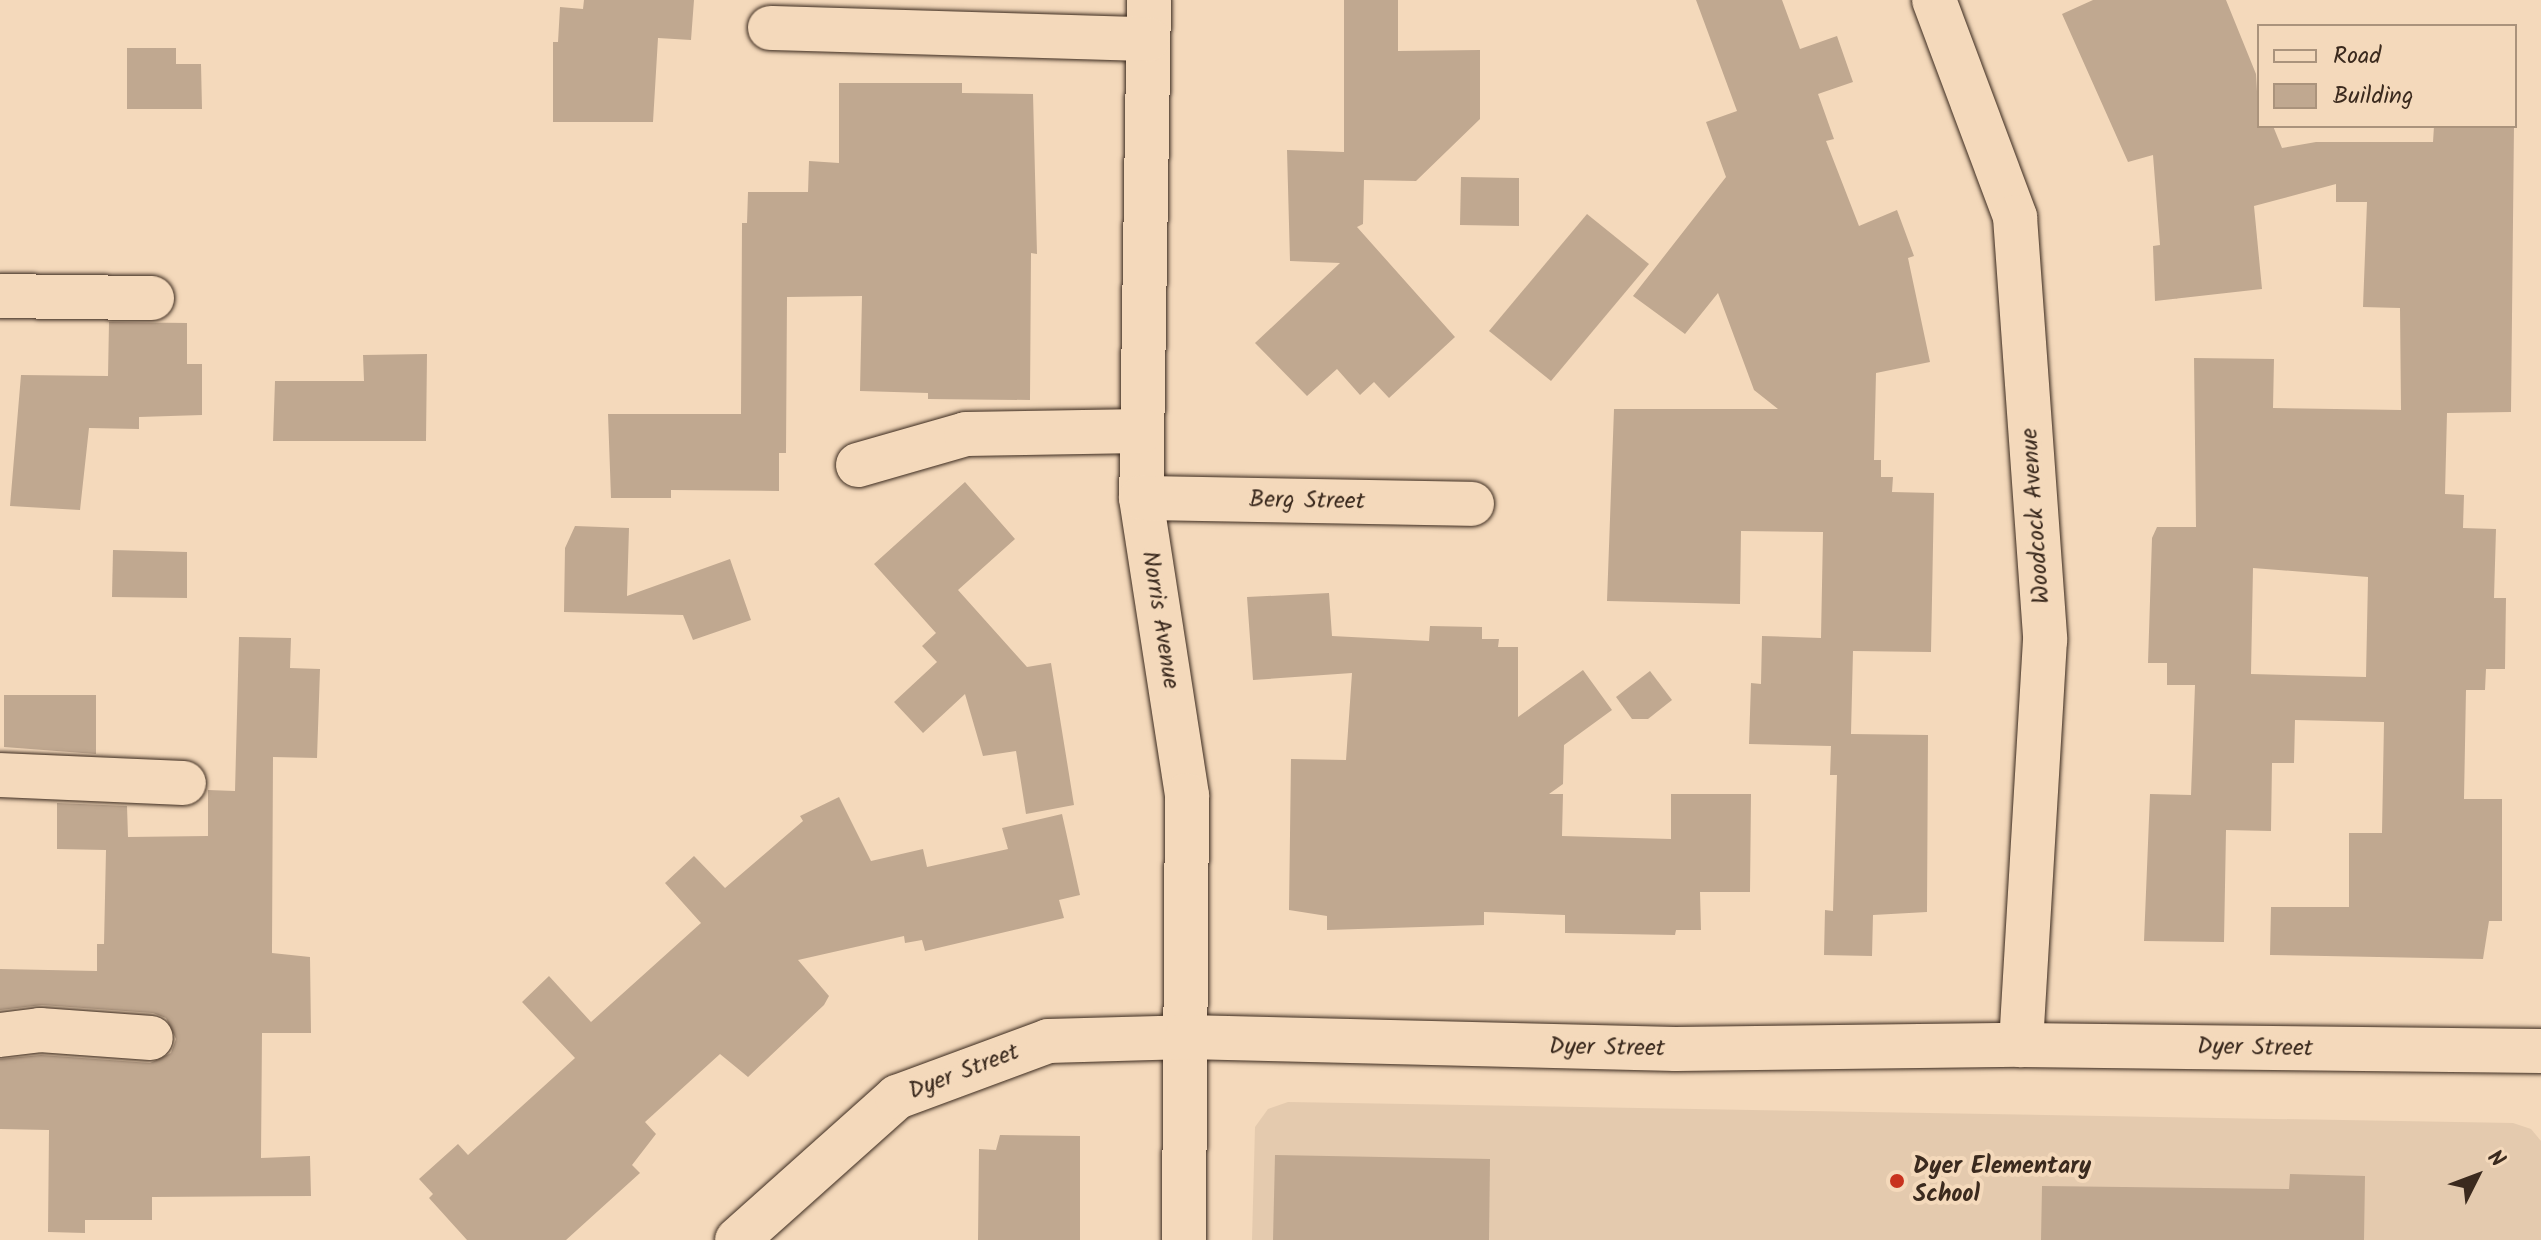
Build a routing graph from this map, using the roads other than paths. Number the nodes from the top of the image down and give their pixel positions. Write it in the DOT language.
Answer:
graph roads {
  1 [pos="1934,0"];
  2 [pos="1149,20"];
  3 [pos="770,28"];
  4 [pos="0,296"];
  5 [pos="152,298"];
  6 [pos="1142,431"];
  7 [pos="858,465"];
  8 [pos="1141,498"];
  9 [pos="1472,504"];
  10 [pos="0,775"];
  11 [pos="184,783"];
  12 [pos="0,1035"];
  13 [pos="1187,1037"];
  14 [pos="151,1038"];
  15 [pos="2021,1045"];
  16 [pos="2541,1051"];
  17 [pos="737,1240"];
  18 [pos="1184,1240"];
  1 -- 15 [label="street, Woodcock Avenue"];
  2 -- 3 [label="street"];
  2 -- 6 [label="street, Norris Avenue"];
  4 -- 5 [label="street"];
  6 -- 7 [label="street"];
  6 -- 8 [label="street, Norris Avenue"];
  8 -- 9 [label="street, Berg Street"];
  8 -- 13 [label="street, Norris Avenue"];
  10 -- 11 [label="street"];
  12 -- 14 [label="street"];
  13 -- 15 [label="street, Dyer Street"];
  13 -- 17 [label="street, Dyer Street"];
  13 -- 18 [label="street, Norris Avenue"];
  15 -- 16 [label="street, Dyer Street"];
}
